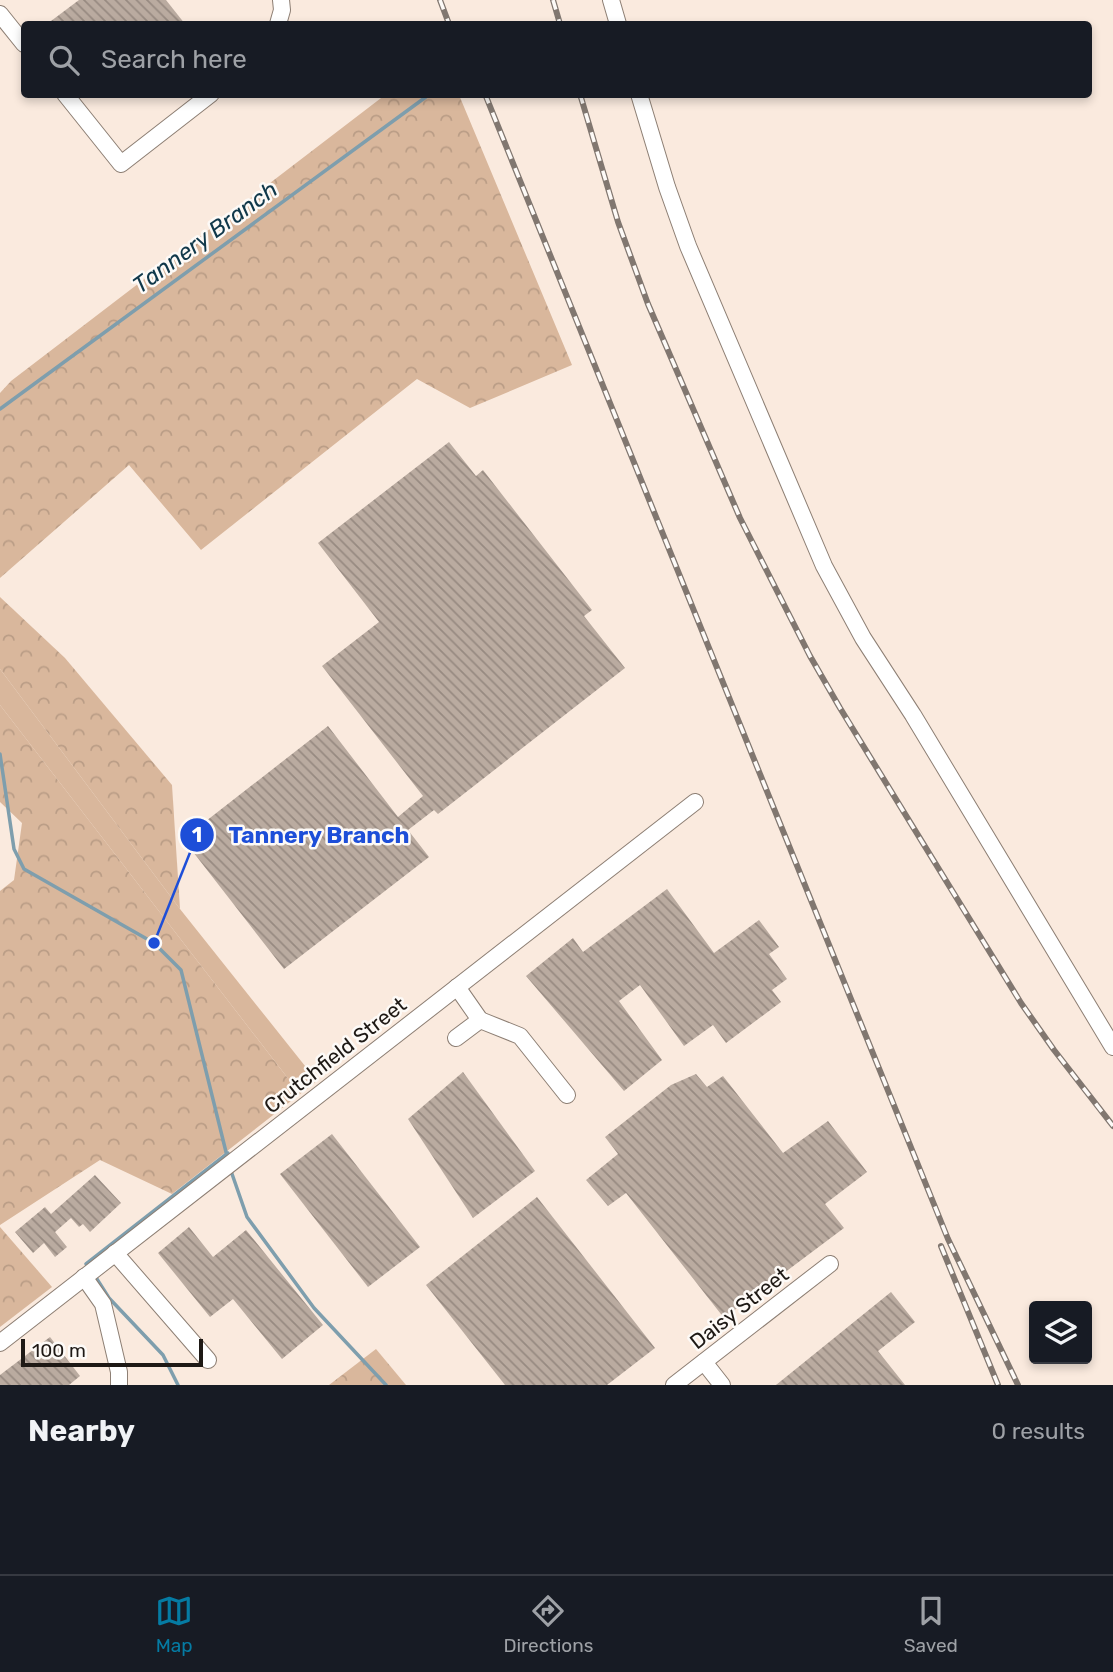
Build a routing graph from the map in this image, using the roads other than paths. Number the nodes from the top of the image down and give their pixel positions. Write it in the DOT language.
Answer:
graph roads {
  1 [pos="281,0"];
  2 [pos="611,0"];
  3 [pos="0,13"];
  4 [pos="279,21"];
  5 [pos="617,21"];
  6 [pos="21,40"];
  7 [pos="68,98"];
  8 [pos="206,98"];
  9 [pos="640,98"];
  10 [pos="695,802"];
  11 [pos="457,987"];
  12 [pos="480,1020"];
  13 [pos="456,1038"];
  14 [pos="1113,1047"];
  15 [pos="567,1095"];
  16 [pos="115,1253"];
  17 [pos="830,1264"];
  18 [pos="89,1273"];
  19 [pos="0,1343"];
  20 [pos="208,1360"];
  21 [pos="704,1362"];
  22 [pos="119,1385"];
  23 [pos="674,1385"];
  24 [pos="722,1385"];
  1 -- 4 [label="street"];
  2 -- 5 [label="street"];
  3 -- 6 [label="street"];
  7 -- 8 [label="street"];
  9 -- 14 [label="street"];
  10 -- 11 [label="street, Crutchfield Street"];
  11 -- 12 [label="street"];
  11 -- 16 [label="street, Crutchfield Street"];
  12 -- 13 [label="street"];
  12 -- 15 [label="street"];
  16 -- 18 [label="street, Crutchfield Street"];
  16 -- 20 [label="street"];
  17 -- 21 [label="street, Daisy Street"];
  18 -- 19 [label="street, Crutchfield Street"];
  18 -- 22 [label="street"];
  21 -- 23 [label="street, Daisy Street"];
  21 -- 24 [label="street"];
}
